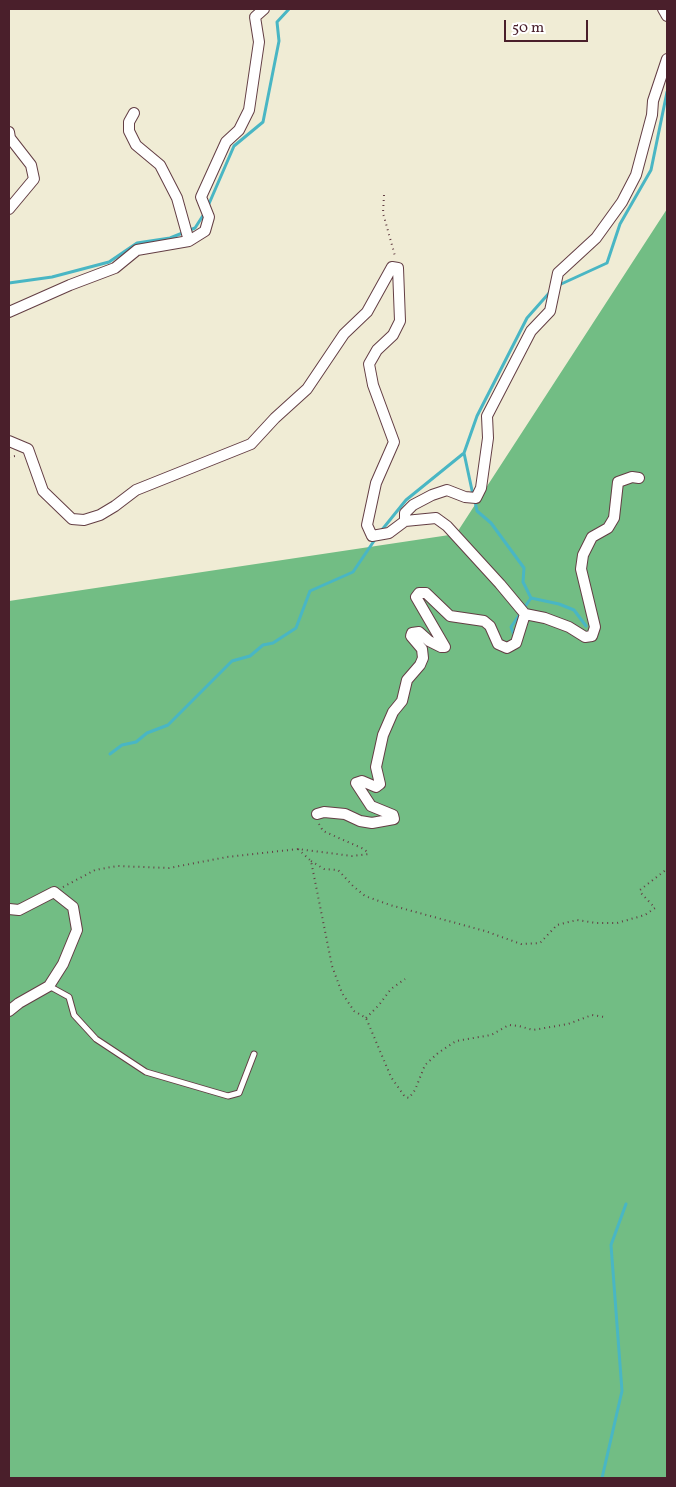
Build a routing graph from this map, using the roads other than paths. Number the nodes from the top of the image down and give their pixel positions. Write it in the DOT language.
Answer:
graph roads {
  1 [pos="264,9"];
  2 [pos="663,9"];
  3 [pos="667,16"];
  4 [pos="667,59"];
  5 [pos="134,113"];
  6 [pos="9,132"];
  7 [pos="9,208"];
  8 [pos="189,242"];
  9 [pos="9,312"];
  10 [pos="9,441"];
  11 [pos="639,478"];
  12 [pos="405,521"];
  13 [pos="525,614"];
  14 [pos="317,814"];
  15 [pos="9,909"];
  16 [pos="49,986"];
  17 [pos="9,1011"];
  18 [pos="254,1054"];
  1 -- 8 [label="street"];
  2 -- 3 [label="street"];
  4 -- 12 [label="street"];
  5 -- 8 [label="street"];
  6 -- 7 [label="street"];
  8 -- 9 [label="street"];
  10 -- 12 [label="street"];
  11 -- 13 [label="street"];
  12 -- 13 [label="street"];
  13 -- 14 [label="street"];
  15 -- 16 [label="street"];
  16 -- 17 [label="street"];
  16 -- 18 [label="lane"];
}
